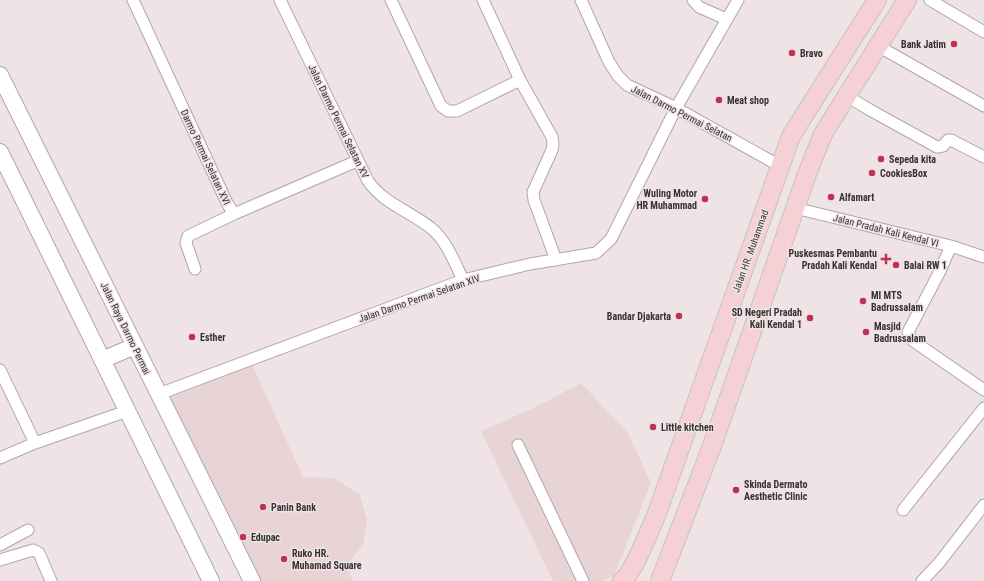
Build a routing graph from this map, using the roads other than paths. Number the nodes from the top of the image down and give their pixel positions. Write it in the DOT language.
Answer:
graph roads {
  1 [pos="133,0"];
  2 [pos="280,0"];
  3 [pos="391,0"];
  4 [pos="483,0"];
  5 [pos="581,0"];
  6 [pos="693,0"];
  7 [pos="738,0"];
  8 [pos="877,0"];
  9 [pos="907,0"];
  10 [pos="930,0"];
  11 [pos="726,19"];
  12 [pos="984,32"];
  13 [pos="878,46"];
  14 [pos="0,75"];
  15 [pos="520,80"];
  16 [pos="847,96"];
  17 [pos="984,106"];
  18 [pos="676,108"];
  19 [pos="0,152"];
  20 [pos="984,157"];
  21 [pos="358,161"];
  22 [pos="780,166"];
  23 [pos="795,208"];
  24 [pos="234,214"];
  25 [pos="951,246"];
  26 [pos="751,249"];
  27 [pos="984,258"];
  28 [pos="556,260"];
  29 [pos="778,260"];
  30 [pos="195,269"];
  31 [pos="463,280"];
  32 [pos="135,346"];
  33 [pos="102,360"];
  34 [pos="0,370"];
  35 [pos="984,390"];
  36 [pos="159,394"];
  37 [pos="984,408"];
  38 [pos="127,411"];
  39 [pos="35,443"];
  40 [pos="518,445"];
  41 [pos="0,458"];
  42 [pos="984,505"];
  43 [pos="903,510"];
  44 [pos="28,530"];
  45 [pos="0,545"];
  46 [pos="0,560"];
  47 [pos="51,581"];
  48 [pos="211,581"];
  49 [pos="252,581"];
  50 [pos="583,581"];
  51 [pos="622,581"];
  52 [pos="660,581"];
  53 [pos="922,581"];
  1 -- 24 [label="street, Darmo Permai Selatan XVI"];
  2 -- 21 [label="street, Jalan Darmo Permai Selatan XV"];
  3 -- 15 [label="street"];
  4 -- 15 [label="street"];
  5 -- 18 [label="street, Jalan Darmo Permai Selatan"];
  6 -- 11 [label="street"];
  7 -- 11 [label="street, Jalan Darmo Permai Selatan XIV"];
  8 -- 22 [label="main road, Jalan HR. Muhammad"];
  9 -- 13 [label="main road"];
  10 -- 12 [label="street"];
  11 -- 18 [label="street, Jalan Darmo Permai Selatan XIV"];
  13 -- 16 [label="main road"];
  13 -- 17 [label="street"];
  14 -- 32 [label="street, Jalan Raya Darmo Permai"];
  15 -- 28 [label="street"];
  16 -- 20 [label="street"];
  16 -- 23 [label="main road"];
  18 -- 22 [label="street, Jalan Darmo Permai Selatan"];
  18 -- 28 [label="street, Jalan Darmo Permai Selatan XIV"];
  19 -- 33 [label="street"];
  21 -- 24 [label="street, Darmo Permai Selatan XVI"];
  21 -- 31 [label="street, Jalan Darmo Permai Selatan XV"];
  22 -- 26 [label="main road, Jalan HR. Muhammad"];
  23 -- 25 [label="street, Jalan Pradah Kali Kendal VI"];
  23 -- 29 [label="main road"];
  24 -- 30 [label="street"];
  25 -- 27 [label="street"];
  25 -- 35 [label="street, Jalan Pradah Kali Kendal VI"];
  26 -- 29 [label="main road"];
  26 -- 51 [label="main road, Jalan HR. Muhammad"];
  28 -- 31 [label="street, Jalan Darmo Permai Selatan XIV"];
  29 -- 52 [label="main road"];
  31 -- 36 [label="street, Jalan Darmo Permai Selatan XIV"];
  32 -- 33 [label="street"];
  32 -- 36 [label="street, Jalan Raya Darmo Permai"];
  33 -- 38 [label="street"];
  34 -- 39 [label="street"];
  36 -- 49 [label="street, Jalan Raya Darmo Permai"];
  37 -- 43 [label="street"];
  38 -- 39 [label="street"];
  38 -- 48 [label="street"];
  39 -- 41 [label="street"];
  40 -- 50 [label="street"];
  42 -- 53 [label="street"];
  44 -- 45 [label="street"];
  46 -- 47 [label="street"];
}
